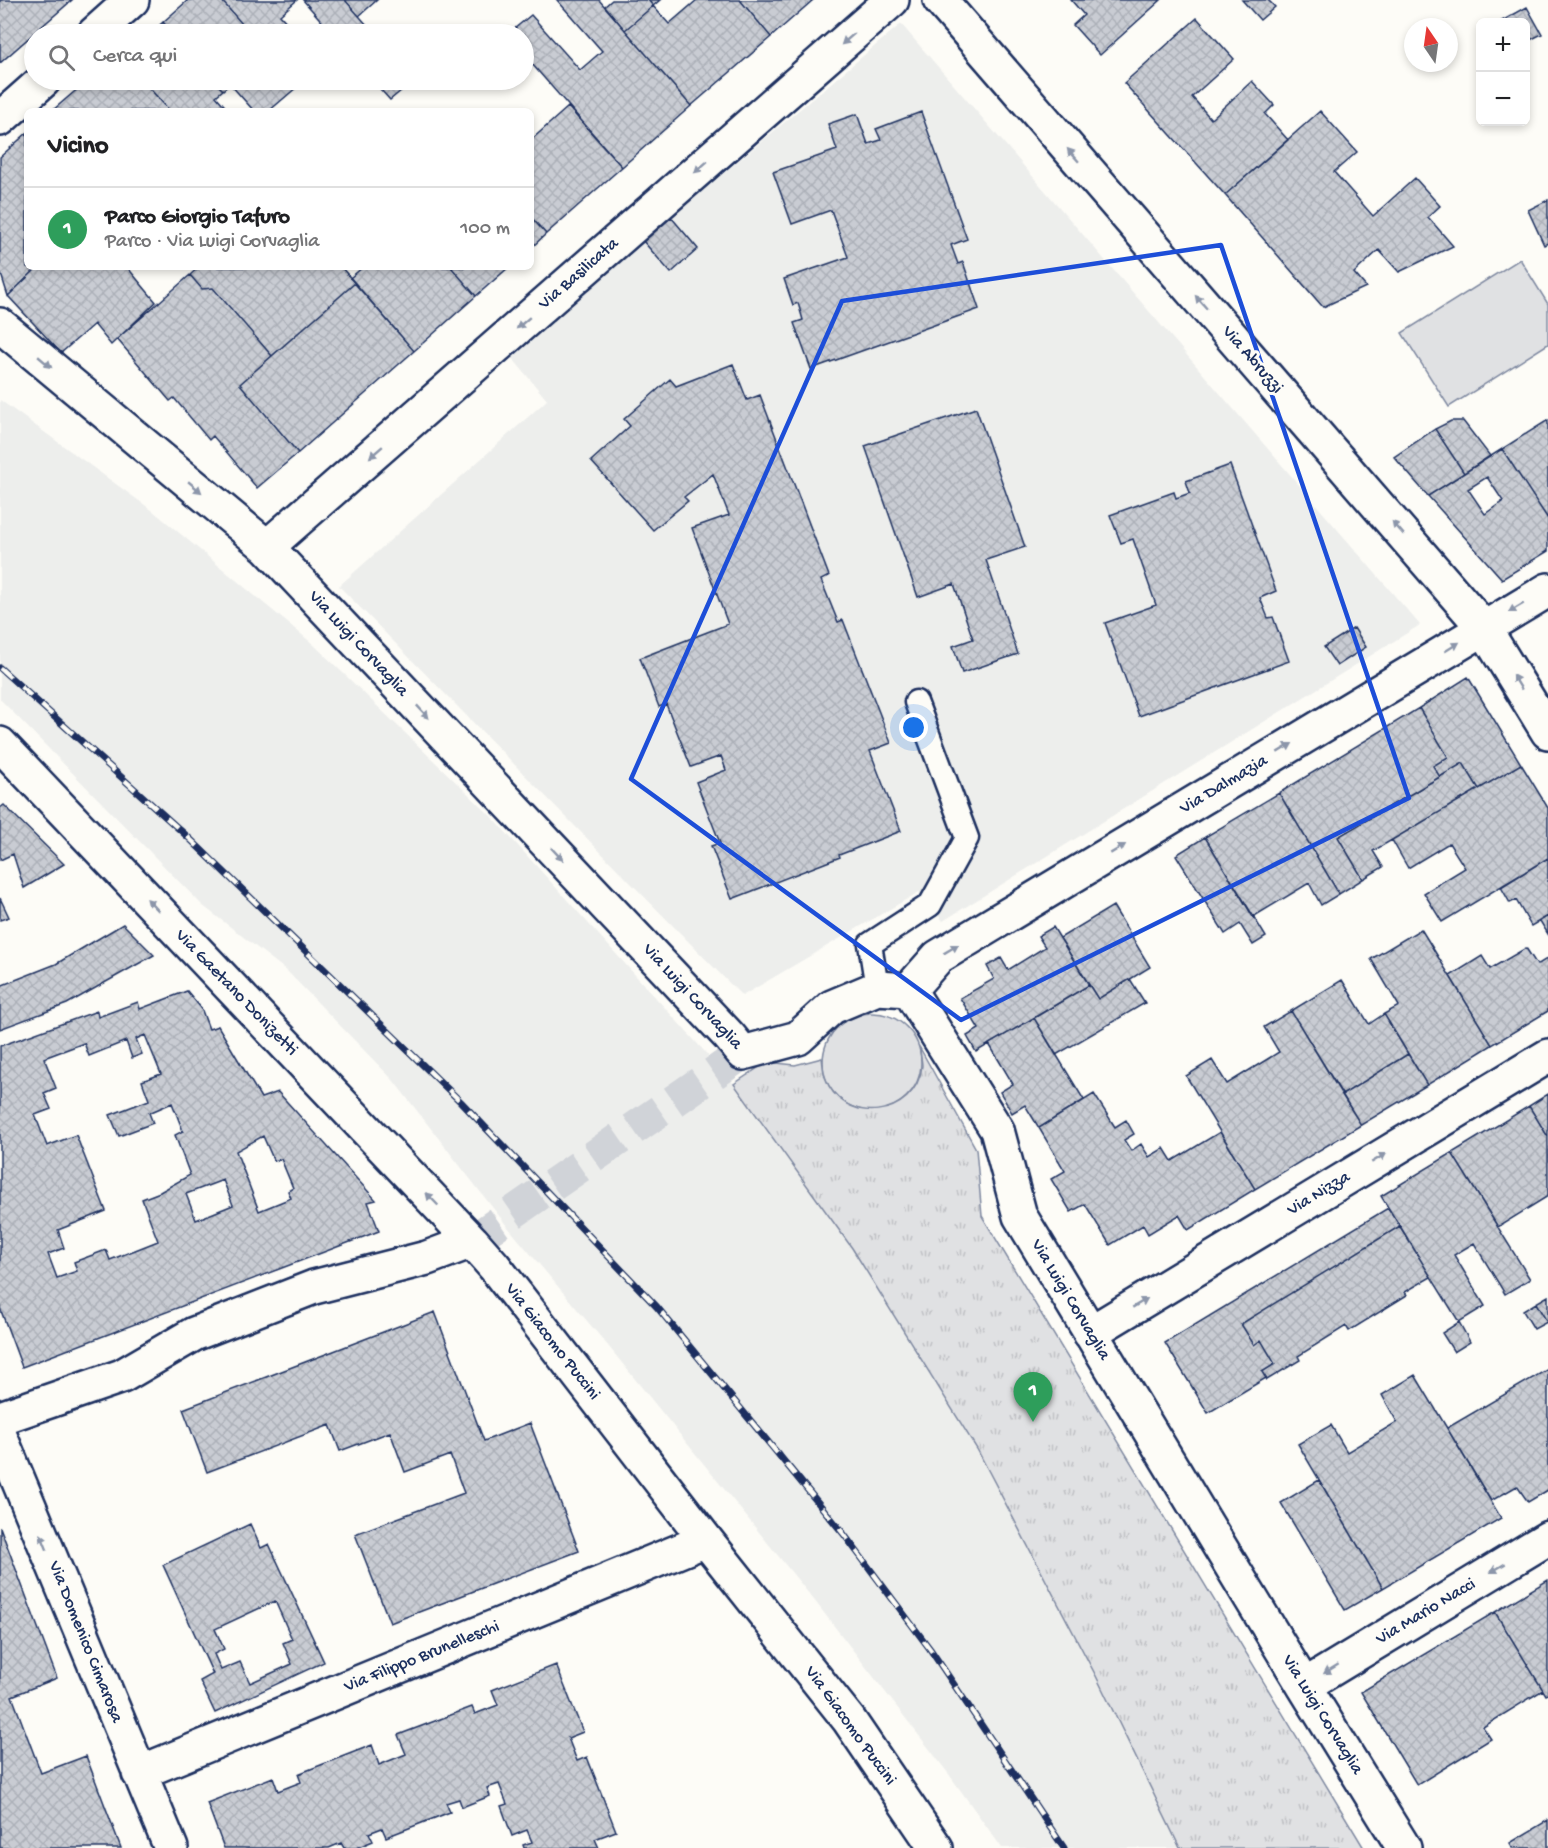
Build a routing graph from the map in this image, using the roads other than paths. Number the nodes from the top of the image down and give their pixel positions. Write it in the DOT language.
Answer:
graph roads {
  1 [pos="132,0"];
  2 [pos="891,0"];
  3 [pos="940,0"];
  4 [pos="105,24"];
  5 [pos="33,90"];
  6 [pos="0,119"];
  7 [pos="0,325"];
  8 [pos="267,547"];
  9 [pos="1548,590"];
  10 [pos="1484,627"];
  11 [pos="916,702"];
  12 [pos="1548,732"];
  13 [pos="0,744"];
  14 [pos="877,988"];
  15 [pos="909,990"];
  16 [pos="1548,1056"];
  17 [pos="472,1241"];
  18 [pos="1090,1333"];
  19 [pos="0,1418"];
  20 [pos="0,1436"];
  21 [pos="1548,1538"];
  22 [pos="706,1540"];
  23 [pos="1304,1686"];
  24 [pos="140,1773"];
  25 [pos="171,1848"];
  26 [pos="936,1848"];
  27 [pos="1404,1848"];
  1 -- 4 [label="street"];
  2 -- 8 [label="street, Via Basilicata, one-way"];
  10 -- 3 [label="street, Via Abruzzi, one-way"];
  5 -- 6 [label="street"];
  7 -- 8 [label="street, Via Luigi Corvaglia, one-way"];
  8 -- 14 [label="street, Via Luigi Corvaglia, one-way"];
  9 -- 10 [label="street, Via Dalmazia, one-way"];
  12 -- 10 [label="street, Via Abruzzi, one-way"];
  15 -- 10 [label="street, Via Dalmazia, one-way"];
  11 -- 14 [label="lane"];
  17 -- 13 [label="street, Via Gaetano Donizetti, one-way"];
  14 -- 15 [label="street, Via Luigi Corvaglia"];
  15 -- 18 [label="street, Via Luigi Corvaglia"];
  18 -- 16 [label="street, Via Nizza, one-way"];
  17 -- 19 [label="street"];
  17 -- 22 [label="street, Via Giacomo Puccini"];
  18 -- 23 [label="street, Via Luigi Corvaglia"];
  24 -- 20 [label="street, Via Domenico Cimarosa, one-way"];
  21 -- 23 [label="street, Via Mario Nacci, one-way"];
  22 -- 24 [label="street, Via Filippo Brunelleschi"];
  22 -- 26 [label="street, Via Giacomo Puccini"];
  23 -- 27 [label="street, Via Luigi Corvaglia"];
  24 -- 25 [label="street, Via Domenico Cimarosa"];
}
